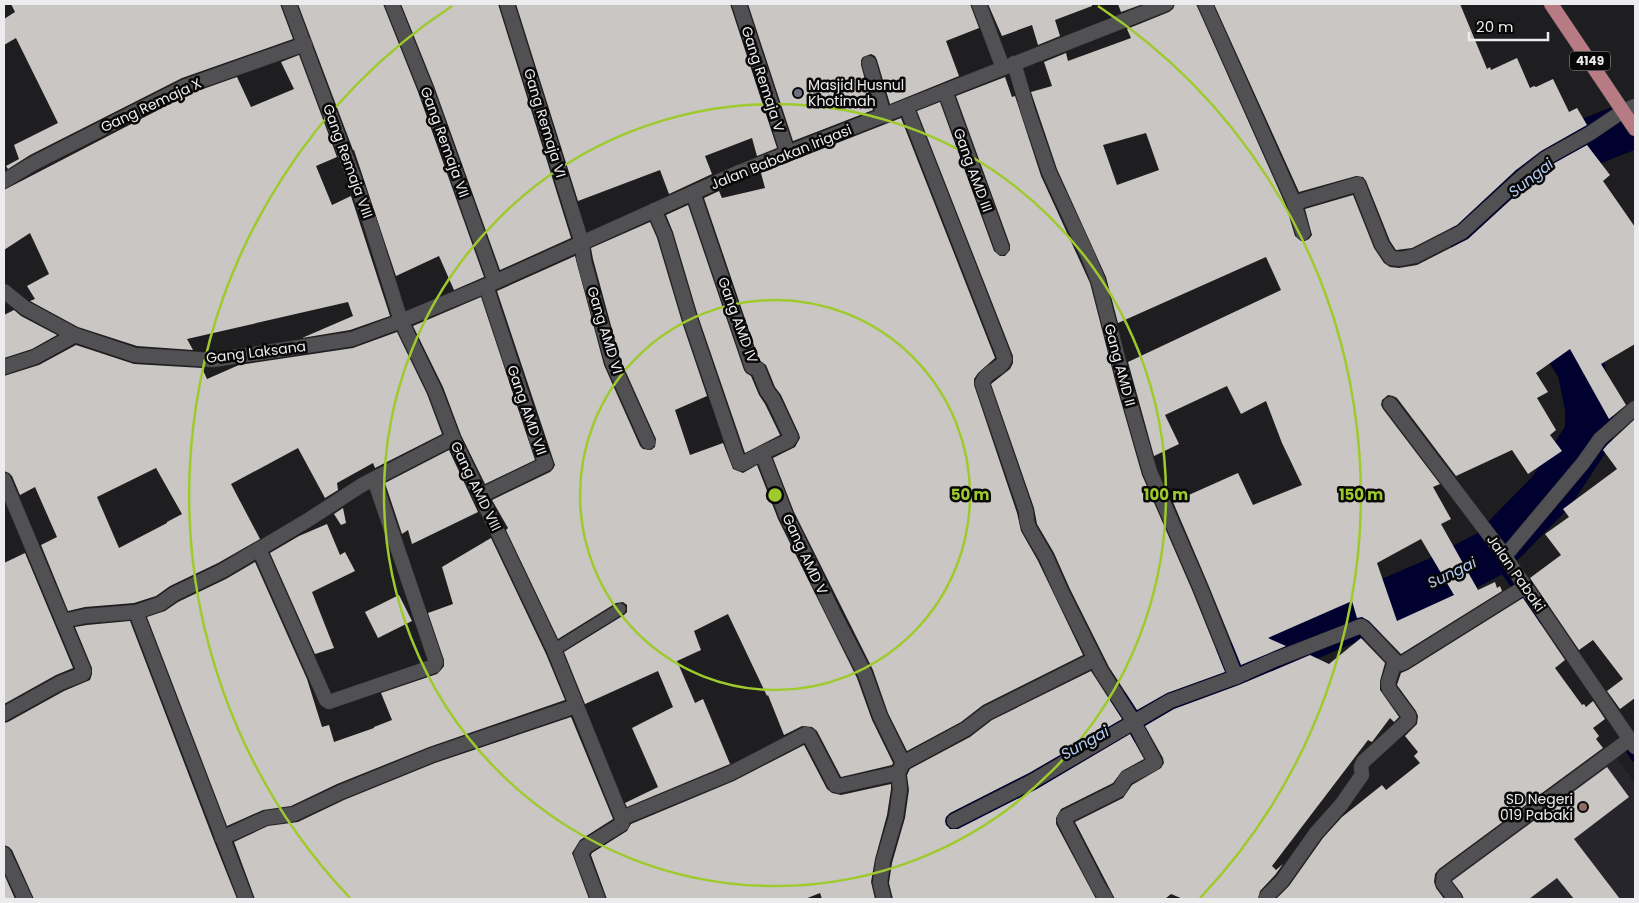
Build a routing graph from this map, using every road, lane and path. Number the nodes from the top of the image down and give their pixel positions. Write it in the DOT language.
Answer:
graph roads {
  1 [pos="289,4"];
  2 [pos="392,4"];
  3 [pos="507,4"];
  4 [pos="739,4"];
  5 [pos="979,4"];
  6 [pos="1166,4"];
  7 [pos="1205,4"];
  8 [pos="1552,4"];
  9 [pos="305,44"];
  10 [pos="870,63"];
  11 [pos="1009,65"];
  12 [pos="945,91"];
  13 [pos="906,106"];
  14 [pos="884,116"];
  15 [pos="1631,118"];
  16 [pos="788,154"];
  17 [pos="4,182"];
  18 [pos="693,193"];
  19 [pos="1294,203"];
  20 [pos="654,210"];
  21 [pos="1303,233"];
  22 [pos="582,243"];
  23 [pos="1002,248"];
  24 [pos="490,284"];
  25 [pos="4,291"];
  26 [pos="401,321"];
  27 [pos="76,334"];
  28 [pos="4,367"];
  29 [pos="1390,404"];
  30 [pos="1635,408"];
  31 [pos="453,438"];
  32 [pos="648,442"];
  33 [pos="762,453"];
  34 [pos="374,479"];
  35 [pos="4,480"];
  36 [pos="480,496"];
  37 [pos="259,549"];
  38 [pos="1502,552"];
  39 [pos="1526,586"];
  40 [pos="620,609"];
  41 [pos="136,612"];
  42 [pos="62,621"];
  43 [pos="554,650"];
  44 [pos="1095,659"];
  45 [pos="1395,662"];
  46 [pos="1234,672"];
  47 [pos="576,706"];
  48 [pos="4,714"];
  49 [pos="1132,719"];
  50 [pos="1633,743"];
  51 [pos="901,768"];
  52 [pos="622,818"];
  53 [pos="954,821"];
  54 [pos="222,838"];
  55 [pos="4,854"];
  56 [pos="24,899"];
  57 [pos="246,899"];
  58 [pos="598,899"];
  59 [pos="884,899"];
  60 [pos="1106,899"];
  61 [pos="1266,899"];
  62 [pos="1455,899"];
  1 -- 9 [label="street, Gang Remaja VIII"];
  2 -- 24 [label="street, Gang Remaja VII"];
  3 -- 22 [label="street, Gang Remaja VI"];
  4 -- 16 [label="street, Gang Remaja V"];
  5 -- 11 [label="street, Gang AMD II"];
  6 -- 11 [label="street, Jalan Babakan Irigasi"];
  7 -- 19 [label="street"];
  8 -- 15 [label="main road, 4149"];
  9 -- 17 [label="street, Gang Remaja X"];
  9 -- 26 [label="street, Gang Remaja VIII"];
  10 -- 14 [label="street"];
  11 -- 12 [label="street, Jalan Babakan Irigasi"];
  11 -- 46 [label="street, Gang AMD II"];
  12 -- 13 [label="street, Jalan Babakan Irigasi"];
  12 -- 23 [label="street, Gang AMD III"];
  13 -- 14 [label="street, Jalan Babakan Irigasi"];
  13 -- 44 [label="street"];
  14 -- 16 [label="street, Jalan Babakan Irigasi"];
  15 -- 19 [label="street"];
  16 -- 18 [label="street, Jalan Babakan Irigasi"];
  18 -- 20 [label="street, Jalan Babakan Irigasi"];
  18 -- 33 [label="street, Gang AMD IV"];
  19 -- 21 [label="street"];
  20 -- 22 [label="street, Jalan Babakan Irigasi"];
  20 -- 33 [label="street"];
  22 -- 24 [label="street, Jalan Babakan Irigasi"];
  22 -- 32 [label="street, Gang AMD VI"];
  24 -- 26 [label="street, Jalan Babakan Irigasi"];
  24 -- 36 [label="street, Gang AMD VII"];
  25 -- 27 [label="street, Gang Laksana"];
  26 -- 27 [label="street, Gang Laksana"];
  26 -- 31 [label="street, Gang AMD VIII"];
  27 -- 28 [label="street"];
  29 -- 38 [label="street, Jalan Pabaki"];
  30 -- 38 [label="street"];
  31 -- 34 [label="street"];
  31 -- 36 [label="street, Gang AMD VIII"];
  33 -- 51 [label="street, Gang AMD V"];
  34 -- 37 [label="street"];
  34 -- 37 [label="street"];
  35 -- 42 [label="street"];
  36 -- 43 [label="street, Gang AMD VIII"];
  37 -- 41 [label="street"];
  38 -- 39 [label="street, Jalan Pabaki"];
  39 -- 45 [label="street"];
  39 -- 50 [label="street, Jalan Pabaki"];
  40 -- 43 [label="lane"];
  41 -- 42 [label="street"];
  41 -- 54 [label="street"];
  42 -- 48 [label="street"];
  43 -- 47 [label="street, Gang AMD VIII"];
  44 -- 49 [label="street"];
  44 -- 51 [label="street"];
  45 -- 46 [label="street"];
  45 -- 61 [label="street"];
  46 -- 49 [label="street"];
  47 -- 52 [label="street, Gang AMD VIII"];
  47 -- 54 [label="street"];
  49 -- 53 [label="street"];
  49 -- 60 [label="street"];
  50 -- 62 [label="street"];
  51 -- 52 [label="street"];
  51 -- 59 [label="street, Gang AMD V"];
  52 -- 58 [label="street"];
  54 -- 57 [label="street"];
  55 -- 56 [label="street"];
}
